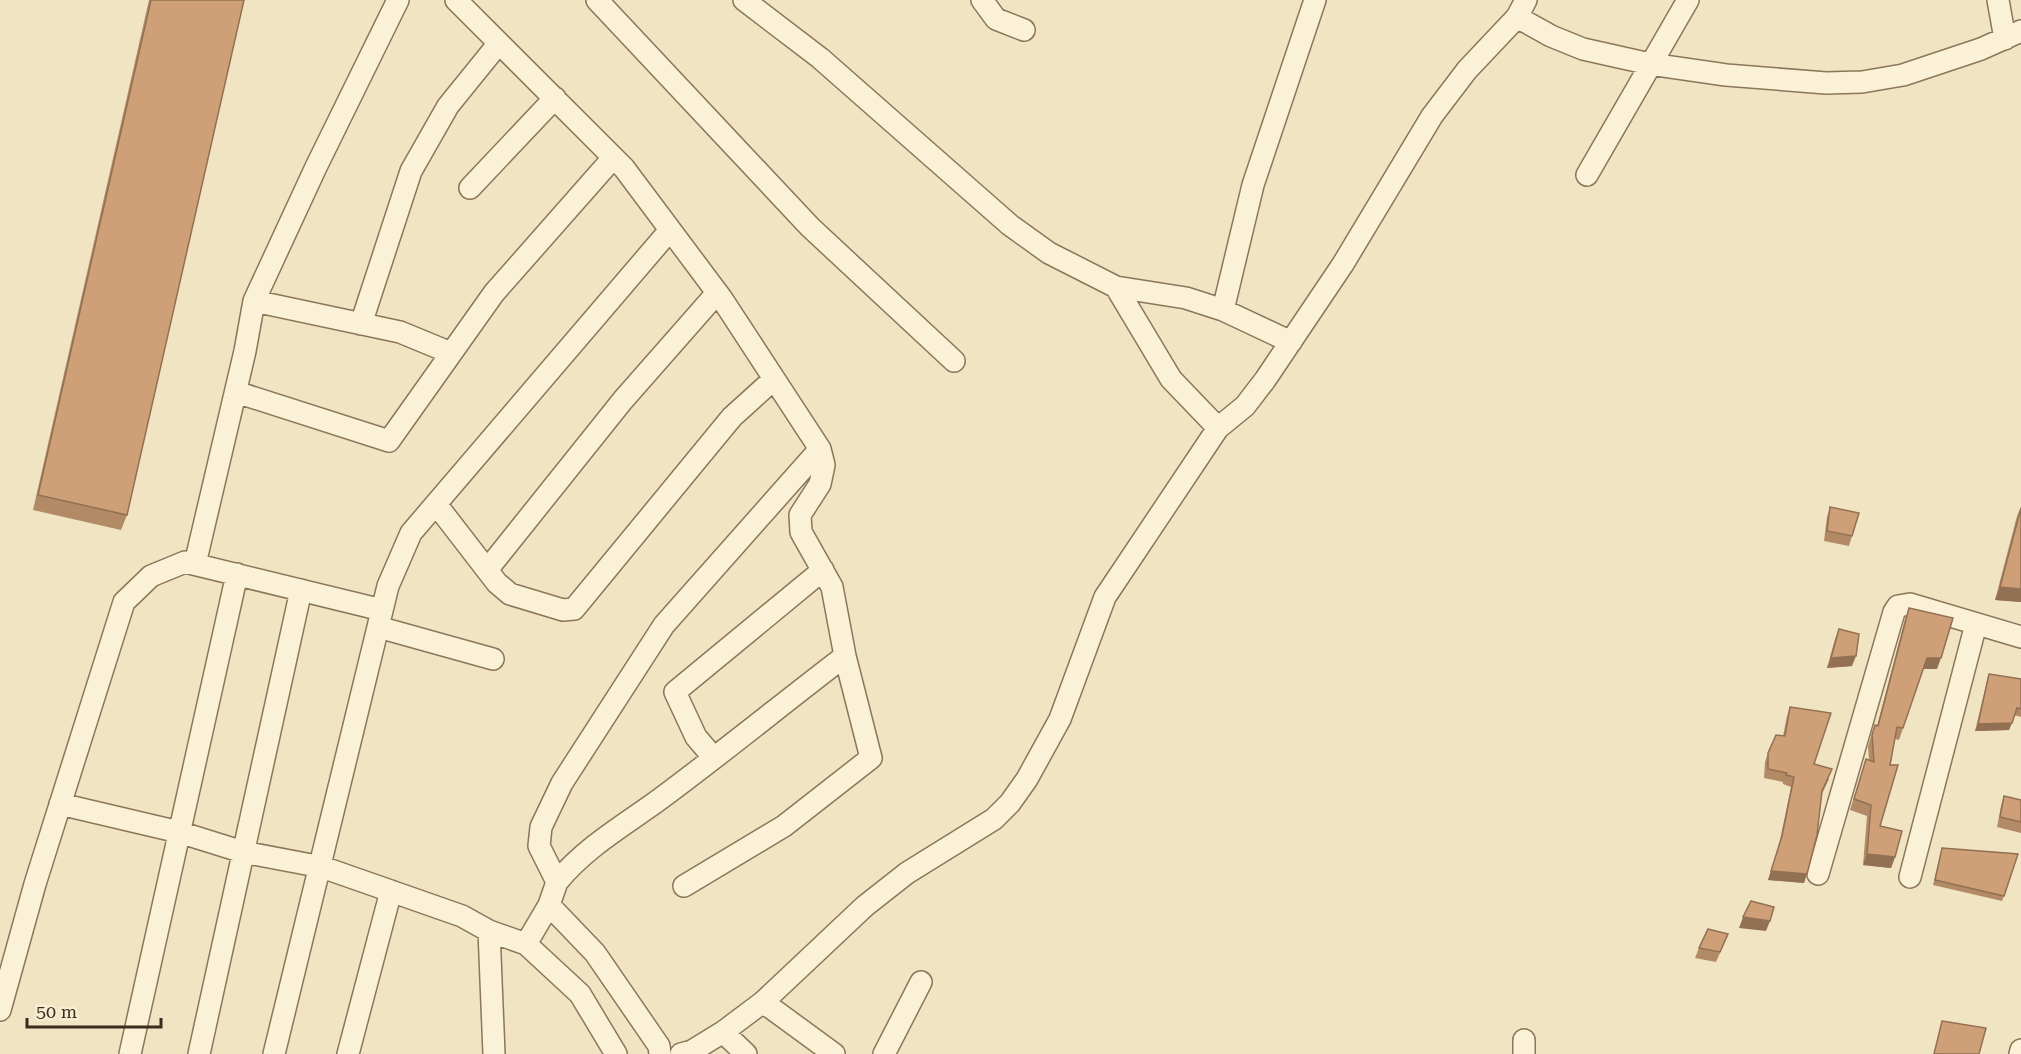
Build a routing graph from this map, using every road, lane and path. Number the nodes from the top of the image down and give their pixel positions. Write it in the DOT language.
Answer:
graph roads {
  1 [pos="398,0"];
  2 [pos="456,0"];
  3 [pos="597,0"];
  4 [pos="744,0"];
  5 [pos="982,0"];
  6 [pos="1315,0"];
  7 [pos="1688,0"];
  8 [pos="1998,0"];
  9 [pos="1521,8"];
  10 [pos="1024,30"];
  11 [pos="2013,35"];
  12 [pos="499,42"];
  13 [pos="1650,63"];
  14 [pos="555,98"];
  15 [pos="614,158"];
  16 [pos="1587,175"];
  17 [pos="470,188"];
  18 [pos="670,230"];
  19 [pos="1116,287"];
  20 [pos="717,293"];
  21 [pos="254,301"];
  22 [pos="1223,309"];
  23 [pos="361,324"];
  24 [pos="1290,342"];
  25 [pos="451,353"];
  26 [pos="954,360"];
  27 [pos="774,379"];
  28 [pos="236,392"];
  29 [pos="1218,428"];
  30 [pos="820,449"];
  31 [pos="436,504"];
  32 [pos="195,564"];
  33 [pos="487,570"];
  34 [pos="823,570"];
  35 [pos="237,574"];
  36 [pos="301,590"];
  37 [pos="380,618"];
  38 [pos="1976,624"];
  39 [pos="2021,637"];
  40 [pos="845,656"];
  41 [pos="492,659"];
  42 [pos="713,757"];
  43 [pos="60,804"];
  44 [pos="179,832"];
  45 [pos="243,852"];
  46 [pos="322,867"];
  47 [pos="1818,873"];
  48 [pos="1910,877"];
  49 [pos="557,882"];
  50 [pos="684,886"];
  51 [pos="391,891"];
  52 [pos="549,905"];
  53 [pos="489,931"];
  54 [pos="526,944"];
  55 [pos="921,982"];
  56 [pos="763,1002"];
  57 [pos="0,1010"];
  58 [pos="723,1032"];
  59 [pos="688,1053"];
  60 [pos="130,1054"];
  61 [pos="199,1054"];
  62 [pos="274,1054"];
  63 [pos="348,1054"];
  64 [pos="494,1054"];
  65 [pos="616,1054"];
  66 [pos="660,1054"];
  67 [pos="746,1054"];
  68 [pos="834,1054"];
  69 [pos="884,1054"];
  1 -- 21 [label="street"];
  2 -- 12 [label="street"];
  3 -- 26 [label="street"];
  4 -- 19 [label="street"];
  5 -- 10 [label="street"];
  6 -- 22 [label="street"];
  7 -- 13 [label="street"];
  8 -- 11 [label="street"];
  9 -- 13 [label="street"];
  9 -- 24 [label="street"];
  11 -- 13 [label="street"];
  12 -- 14 [label="street"];
  12 -- 23 [label="street"];
  13 -- 16 [label="street"];
  14 -- 15 [label="street"];
  14 -- 17 [label="street"];
  15 -- 18 [label="street"];
  15 -- 25 [label="street"];
  18 -- 20 [label="street"];
  18 -- 31 [label="street"];
  19 -- 22 [label="street"];
  19 -- 29 [label="street"];
  20 -- 27 [label="street"];
  20 -- 33 [label="street"];
  21 -- 23 [label="street"];
  21 -- 28 [label="street"];
  22 -- 24 [label="street"];
  23 -- 25 [label="street"];
  24 -- 29 [label="street"];
  25 -- 28 [label="street"];
  27 -- 30 [label="street"];
  27 -- 33 [label="street"];
  28 -- 32 [label="street"];
  29 -- 56 [label="street"];
  30 -- 34 [label="street"];
  30 -- 49 [label="street"];
  31 -- 33 [label="street"];
  31 -- 37 [label="street"];
  32 -- 35 [label="street"];
  32 -- 43 [label="street"];
  34 -- 40 [label="street"];
  34 -- 42 [label="street"];
  35 -- 36 [label="street"];
  35 -- 44 [label="street"];
  36 -- 37 [label="street"];
  36 -- 45 [label="street"];
  37 -- 41 [label="street"];
  37 -- 46 [label="street"];
  38 -- 39 [label="street"];
  38 -- 47 [label="street"];
  38 -- 48 [label="street"];
  40 -- 42 [label="street"];
  40 -- 50 [label="street"];
  42 -- 49 [label="street"];
  43 -- 44 [label="street"];
  43 -- 57 [label="street"];
  44 -- 45 [label="street"];
  44 -- 60 [label="street"];
  45 -- 46 [label="street"];
  45 -- 61 [label="street"];
  46 -- 51 [label="street"];
  46 -- 62 [label="street"];
  49 -- 52 [label="street"];
  51 -- 53 [label="street"];
  51 -- 63 [label="street"];
  52 -- 54 [label="street"];
  52 -- 66 [label="street"];
  53 -- 54 [label="street"];
  53 -- 64 [label="street"];
  54 -- 65 [label="street"];
  55 -- 69 [label="street"];
  56 -- 58 [label="street"];
  56 -- 68 [label="street"];
  58 -- 59 [label="street"];
  58 -- 67 [label="street"];
}
